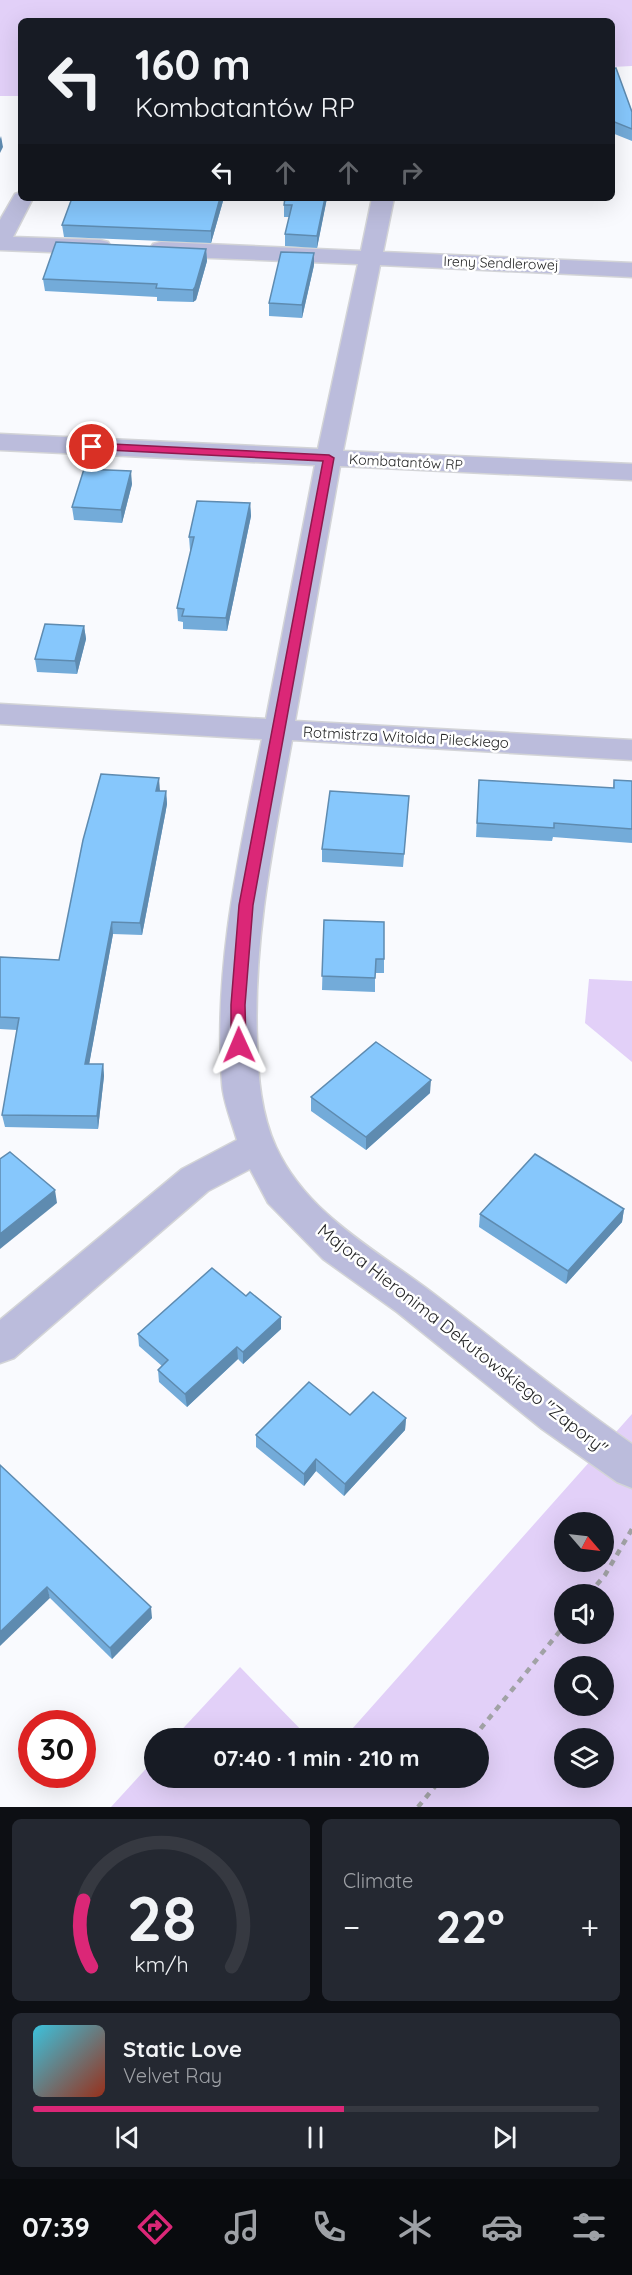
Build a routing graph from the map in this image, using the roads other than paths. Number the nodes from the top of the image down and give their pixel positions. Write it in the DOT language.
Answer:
graph roads {
  1 [pos="20,201"];
  2 [pos="381,201"];
  3 [pos="0,242"];
  4 [pos="117,248"];
  5 [pos="141,249"];
  6 [pos="369,258"];
  7 [pos="632,270"];
  8 [pos="0,442"];
  9 [pos="329,458"];
  10 [pos="632,472"];
  11 [pos="0,714"];
  12 [pos="279,730"];
  13 [pos="632,750"];
  14 [pos="256,1147"];
  15 [pos="0,1345"];
  16 [pos="632,1467"];
  1 -- 3 [label="street"];
  2 -- 6 [label="street"];
  3 -- 4 [label="street"];
  5 -- 6 [label="street, Ireny Sendlerowej"];
  6 -- 7 [label="street, Ireny Sendlerowej"];
  6 -- 9 [label="street, Majora Hieronima Dekutowskiego \"Zapory\""];
  8 -- 9 [label="street, Kombatantów RP"];
  9 -- 10 [label="street, Kombatantów RP"];
  9 -- 12 [label="street, Majora Hieronima Dekutowskiego \"Zapory\""];
  11 -- 12 [label="street, Rotmistrza Witolda Pileckiego"];
  12 -- 13 [label="street, Rotmistrza Witolda Pileckiego"];
  12 -- 14 [label="street, Majora Hieronima Dekutowskiego \"Zapory\""];
  14 -- 15 [label="street"];
  14 -- 16 [label="street, Majora Hieronima Dekutowskiego \"Zapory\""];
}
